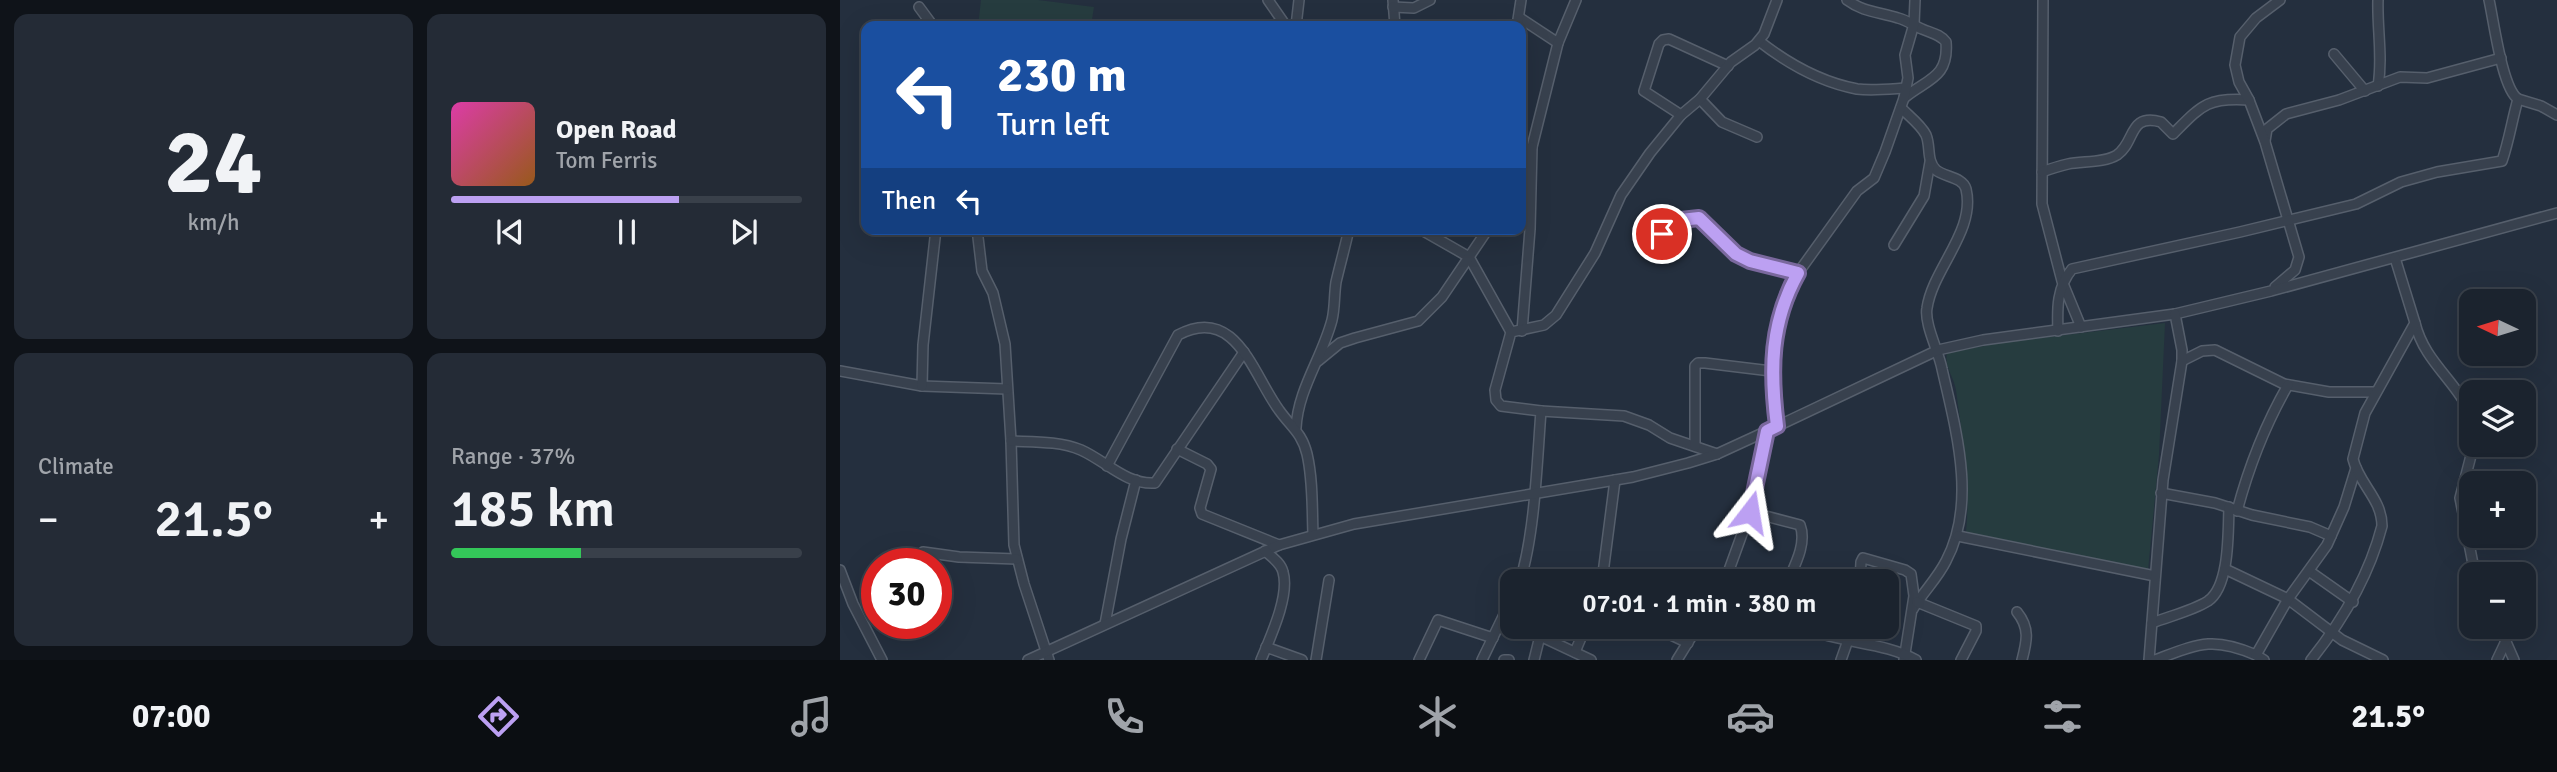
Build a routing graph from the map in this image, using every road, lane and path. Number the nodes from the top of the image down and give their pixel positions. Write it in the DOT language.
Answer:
graph roads {
  1 [pos="1268,0"];
  2 [pos="1299,0"];
  3 [pos="1430,0"];
  4 [pos="1521,0"];
  5 [pos="1576,0"];
  6 [pos="1777,0"];
  7 [pos="1847,0"];
  8 [pos="1914,0"];
  9 [pos="2043,0"];
  10 [pos="2280,0"];
  11 [pos="2378,0"];
  12 [pos="2489,0"];
  13 [pos="1393,4"];
  14 [pos="919,7"];
  15 [pos="929,21"];
  16 [pos="1283,21"];
  17 [pos="1297,21"];
  18 [pos="1519,21"];
  19 [pos="1914,24"];
  20 [pos="1526,26"];
  21 [pos="1759,41"];
  22 [pos="1558,43"];
  23 [pos="2334,54"];
  24 [pos="2501,58"];
  25 [pos="1728,66"];
  26 [pos="2378,86"];
  27 [pos="2365,91"];
  28 [pos="1904,98"];
  29 [pos="1700,99"];
  30 [pos="2518,99"];
  31 [pos="2249,100"];
  32 [pos="1681,115"];
  33 [pos="2557,115"];
  34 [pos="1757,137"];
  35 [pos="2264,142"];
  36 [pos="1532,147"];
  37 [pos="1526,160"];
  38 [pos="1930,162"];
  39 [pos="2042,172"];
  40 [pos="2557,213"];
  41 [pos="2290,220"];
  42 [pos="935,235"];
  43 [pos="978,235"];
  44 [pos="1348,235"];
  45 [pos="1430,235"];
  46 [pos="1484,235"];
  47 [pos="1894,245"];
  48 [pos="1643,248"];
  49 [pos="1469,257"];
  50 [pos="2395,258"];
  51 [pos="1798,273"];
  52 [pos="2062,281"];
  53 [pos="2271,291"];
  54 [pos="2175,314"];
  55 [pos="2415,324"];
  56 [pos="2081,327"];
  57 [pos="1522,331"];
  58 [pos="2058,331"];
  59 [pos="1511,332"];
  60 [pos="1938,350"];
  61 [pos="1244,352"];
  62 [pos="1318,361"];
  63 [pos="2182,361"];
  64 [pos="840,371"];
  65 [pos="1772,371"];
  66 [pos="2288,385"];
  67 [pos="922,386"];
  68 [pos="1007,389"];
  69 [pos="2375,392"];
  70 [pos="2459,395"];
  71 [pos="1541,411"];
  72 [pos="1777,426"];
  73 [pos="1296,428"];
  74 [pos="1767,431"];
  75 [pos="1011,441"];
  76 [pos="1695,446"];
  77 [pos="1177,449"];
  78 [pos="1717,454"];
  79 [pos="2471,457"];
  80 [pos="1107,466"];
  81 [pos="2356,468"];
  82 [pos="1136,480"];
  83 [pos="1615,480"];
  84 [pos="2161,493"];
  85 [pos="1534,494"];
  86 [pos="2233,509"];
  87 [pos="1750,512"];
  88 [pos="1313,534"];
  89 [pos="1958,536"];
  90 [pos="2331,536"];
  91 [pos="1279,545"];
  92 [pos="1265,551"];
  93 [pos="952,556"];
  94 [pos="1017,559"];
  95 [pos="2473,562"];
  96 [pos="1523,569"];
  97 [pos="1604,569"];
  98 [pos="1729,569"];
  99 [pos="1794,569"];
  100 [pos="1861,569"];
  101 [pos="2225,569"];
  102 [pos="840,570"];
  103 [pos="2309,570"];
  104 [pos="2155,576"];
  105 [pos="1329,580"];
  106 [pos="2288,598"];
  107 [pos="2353,602"];
  108 [pos="1915,606"];
  109 [pos="2017,612"];
  110 [pos="2152,622"];
  111 [pos="1500,623"];
  112 [pos="1105,624"];
  113 [pos="2333,633"];
  114 [pos="1493,638"];
  115 [pos="1538,639"];
  116 [pos="1553,639"];
  117 [pos="1580,639"];
  118 [pos="1680,639"];
  119 [pos="1690,639"];
  120 [pos="1841,639"];
  121 [pos="1847,641"];
  122 [pos="2505,641"];
  123 [pos="1688,643"];
  124 [pos="1266,647"];
  125 [pos="1575,652"];
  126 [pos="1048,656"];
  127 [pos="1905,657"];
  128 [pos="2260,657"];
  129 [pos="882,660"];
  130 [pos="1028,660"];
  131 [pos="1262,660"];
  132 [pos="1302,660"];
  133 [pos="1316,660"];
  134 [pos="1419,660"];
  135 [pos="1482,660"];
  136 [pos="1534,660"];
  137 [pos="1591,660"];
  138 [pos="1677,660"];
  139 [pos="1841,660"];
  140 [pos="1916,660"];
  141 [pos="1961,660"];
  142 [pos="2022,660"];
  143 [pos="2149,660"];
  144 [pos="2155,660"];
  145 [pos="2311,660"];
  146 [pos="2383,660"];
  147 [pos="2497,660"];
  148 [pos="2514,660"];
  1 -- 16 [label="street"];
  2 -- 17 [label="street"];
  3 -- 13 [label="street"];
  4 -- 18 [label="street"];
  5 -- 22 [label="street"];
  6 -- 21 [label="street"];
  7 -- 19 [label="street"];
  8 -- 19 [label="street"];
  9 -- 39 [label="street"];
  10 -- 31 [label="street"];
  11 -- 26 [label="street"];
  12 -- 24 [label="street"];
  14 -- 15 [label="street"];
  19 -- 28 [label="street"];
  19 -- 28 [label="street"];
  20 -- 22 [label="street"];
  21 -- 25 [label="street"];
  21 -- 28 [label="street"];
  22 -- 36 [label="street"];
  23 -- 27 [label="street"];
  24 -- 26 [label="street"];
  24 -- 30 [label="street"];
  25 -- 29 [label="street"];
  25 -- 32 [label="street"];
  26 -- 27 [label="street"];
  27 -- 35 [label="street"];
  28 -- 38 [label="street"];
  28 -- 51 [label="street"];
  29 -- 32 [label="street"];
  29 -- 34 [label="street"];
  30 -- 33 [label="street"];
  30 -- 41 [label="street"];
  31 -- 35 [label="street"];
  31 -- 39 [label="street"];
  32 -- 57 [label="street"];
  35 -- 41 [label="street"];
  36 -- 37 [label="street"];
  36 -- 57 [label="street"];
  38 -- 47 [label="street"];
  38 -- 60 [label="street"];
  39 -- 52 [label="street"];
  40 -- 50 [label="street"];
  41 -- 52 [label="street"];
  41 -- 53 [label="street"];
  42 -- 67 [label="street"];
  43 -- 68 [label="street"];
  44 -- 62 [label="street"];
  45 -- 49 [label="street"];
  46 -- 49 [label="street"];
  48 -- 51 [label="street"];
  49 -- 59 [label="street"];
  49 -- 62 [label="street"];
  50 -- 53 [label="street"];
  50 -- 55 [label="street"];
  51 -- 65 [label="street"];
  52 -- 56 [label="street"];
  52 -- 58 [label="street"];
  53 -- 54 [label="street"];
  54 -- 56 [label="street"];
  54 -- 63 [label="street"];
  55 -- 69 [label="street"];
  55 -- 70 [label="street"];
  56 -- 58 [label="street"];
  57 -- 59 [label="street"];
  58 -- 60 [label="street"];
  59 -- 71 [label="street"];
  60 -- 72 [label="street"];
  60 -- 89 [label="street"];
  61 -- 73 [label="street"];
  61 -- 77 [label="street"];
  61 -- 80 [label="street"];
  62 -- 73 [label="street"];
  63 -- 66 [label="street"];
  63 -- 84 [label="street"];
  64 -- 67 [label="street"];
  65 -- 72 [label="street"];
  65 -- 76 [label="street"];
  66 -- 69 [label="street"];
  66 -- 86 [label="street"];
  67 -- 68 [label="street"];
  68 -- 75 [label="street"];
  69 -- 81 [label="street"];
  71 -- 76 [label="street"];
  71 -- 85 [label="street"];
  72 -- 74 [label="street"];
  73 -- 88 [label="street"];
  74 -- 78 [label="street"];
  74 -- 87 [label="street"];
  75 -- 80 [label="street"];
  75 -- 94 [label="street"];
  76 -- 78 [label="street"];
  77 -- 82 [label="street"];
  77 -- 91 [label="street"];
  78 -- 83 [label="street"];
  79 -- 95 [label="street"];
  80 -- 82 [label="street"];
  81 -- 90 [label="street"];
  81 -- 107 [label="street"];
  82 -- 112 [label="street"];
  83 -- 85 [label="street"];
  83 -- 97 [label="street"];
  84 -- 86 [label="street"];
  84 -- 104 [label="street"];
  85 -- 88 [label="street"];
  85 -- 96 [label="street"];
  86 -- 90 [label="street"];
  86 -- 101 [label="street"];
  87 -- 98 [label="street"];
  87 -- 99 [label="street"];
  88 -- 91 [label="street"];
  89 -- 104 [label="street"];
  89 -- 108 [label="street"];
  90 -- 103 [label="street"];
  91 -- 92 [label="street"];
  92 -- 112 [label="street"];
  92 -- 124 [label="street"];
  93 -- 94 [label="street"];
  94 -- 126 [label="street"];
  100 -- 108 [label="street"];
  101 -- 106 [label="street"];
  101 -- 110 [label="street"];
  102 -- 129 [label="street"];
  103 -- 106 [label="street"];
  103 -- 107 [label="street"];
  104 -- 110 [label="street"];
  105 -- 133 [label="street"];
  106 -- 113 [label="street"];
  106 -- 128 [label="street"];
  107 -- 113 [label="street"];
  108 -- 127 [label="street"];
  108 -- 141 [label="street"];
  109 -- 142 [label="street"];
  110 -- 143 [label="street"];
  111 -- 114 [label="street"];
  112 -- 126 [label="street"];
  113 -- 145 [label="street"];
  113 -- 146 [label="street"];
  114 -- 134 [label="street"];
  114 -- 135 [label="street"];
  115 -- 136 [label="street"];
  116 -- 125 [label="street"];
  117 -- 125 [label="street"];
  118 -- 123 [label="street"];
  119 -- 123 [label="street"];
  120 -- 121 [label="street"];
  121 -- 127 [label="street"];
  121 -- 139 [label="street"];
  122 -- 147 [label="street"];
  122 -- 148 [label="street"];
  123 -- 138 [label="street"];
  124 -- 131 [label="street"];
  124 -- 132 [label="street"];
  125 -- 137 [label="street"];
  126 -- 130 [label="street"];
  127 -- 140 [label="street"];
  128 -- 144 [label="street"];
}
